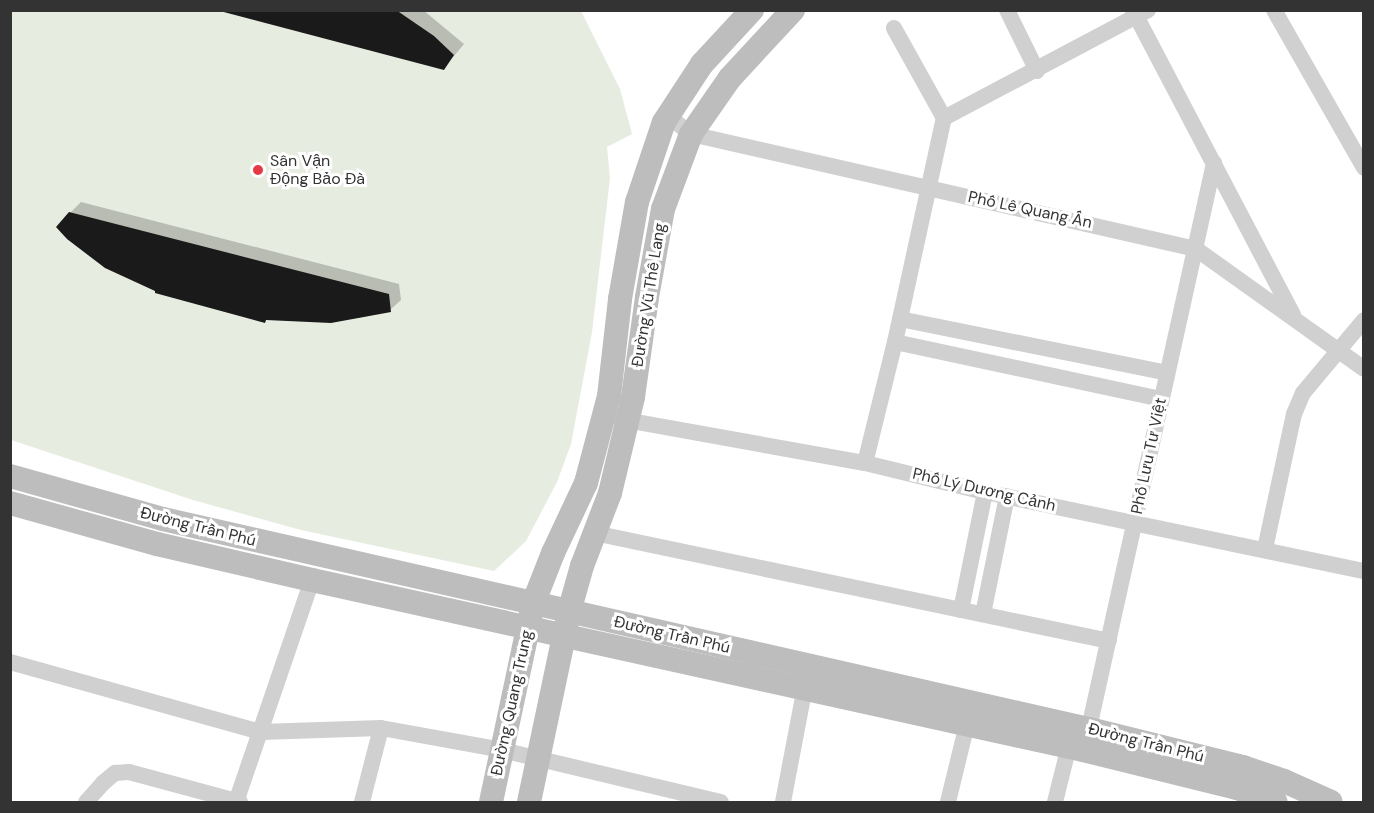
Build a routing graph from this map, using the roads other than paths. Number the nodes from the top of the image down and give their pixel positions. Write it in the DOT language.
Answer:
graph roads {
  1 [pos="752,10"];
  2 [pos="793,10"];
  3 [pos="1007,10"];
  4 [pos="1274,10"];
  5 [pos="1139,13"];
  6 [pos="894,28"];
  7 [pos="1037,70"];
  8 [pos="668,116"];
  9 [pos="944,118"];
  10 [pos="692,134"];
  11 [pos="1214,163"];
  12 [pos="1364,168"];
  13 [pos="929,188"];
  14 [pos="1196,249"];
  15 [pos="1294,318"];
  16 [pos="900,319"];
  17 [pos="1364,320"];
  18 [pos="895,342"];
  19 [pos="1338,349"];
  20 [pos="1364,369"];
  21 [pos="1167,373"];
  22 [pos="1161,399"];
  23 [pos="604,416"];
  24 [pos="628,420"];
  25 [pos="865,463"];
  26 [pos="10,476"];
  27 [pos="985,492"];
  28 [pos="1007,496"];
  29 [pos="10,502"];
  30 [pos="1135,523"];
  31 [pos="594,533"];
  32 [pos="1264,549"];
  33 [pos="1364,571"];
  34 [pos="312,580"];
  35 [pos="533,604"];
  36 [pos="961,610"];
  37 [pos="569,612"];
  38 [pos="982,614"];
  39 [pos="527,628"];
  40 [pos="563,636"];
  41 [pos="1109,641"];
  42 [pos="10,662"];
  43 [pos="805,687"];
  44 [pos="967,724"];
  45 [pos="381,728"];
  46 [pos="261,732"];
  47 [pos="1080,742"];
  48 [pos="502,750"];
  49 [pos="539,758"];
  50 [pos="658,796"];
  51 [pos="86,802"];
  52 [pos="238,802"];
  53 [pos="362,802"];
  54 [pos="491,802"];
  55 [pos="529,802"];
  56 [pos="721,802"];
  57 [pos="783,802"];
  58 [pos="948,802"];
  59 [pos="1055,802"];
  60 [pos="1276,802"];
  61 [pos="1331,802"];
  1 -- 8 [label="main road, Đường Vũ Thê Lang"];
  2 -- 10 [label="main road, Đường Vũ Thê Lang"];
  3 -- 7 [label="street"];
  4 -- 12 [label="street"];
  5 -- 7 [label="street"];
  5 -- 11 [label="street"];
  6 -- 9 [label="street"];
  7 -- 9 [label="street"];
  8 -- 10 [label="street, Phố Lê Quang Ấn"];
  8 -- 23 [label="main road, Đường Vũ Thê Lang"];
  9 -- 13 [label="street"];
  10 -- 13 [label="street, Phố Lê Quang Ấn"];
  10 -- 24 [label="main road, Đường Vũ Thê Lang"];
  11 -- 14 [label="street, Phố Lưu Tư Việt"];
  11 -- 15 [label="street"];
  13 -- 14 [label="street, Phố Lê Quang Ấn"];
  13 -- 16 [label="street"];
  14 -- 15 [label="street, Phố Lê Quang Ấn"];
  14 -- 21 [label="street, Phố Lưu Tư Việt"];
  15 -- 19 [label="street, Phố Lê Quang Ấn"];
  16 -- 18 [label="street"];
  16 -- 21 [label="street"];
  17 -- 19 [label="street"];
  18 -- 22 [label="street"];
  18 -- 25 [label="street"];
  19 -- 20 [label="street, Phố Lê Quang Ấn"];
  19 -- 32 [label="street"];
  21 -- 22 [label="street, Phố Lưu Tư Việt"];
  22 -- 30 [label="street, Phố Lưu Tư Việt"];
  23 -- 24 [label="street, Phố Lý Dương Cảnh"];
  23 -- 35 [label="main road, Đường Vũ Thê Lang"];
  24 -- 25 [label="street, Phố Lý Dương Cảnh"];
  24 -- 31 [label="main road, Đường Vũ Thê Lang"];
  25 -- 27 [label="street, Phố Lý Dương Cảnh"];
  26 -- 35 [label="main road, Đường Trần Phú"];
  27 -- 28 [label="street, Phố Lý Dương Cảnh"];
  27 -- 36 [label="street"];
  28 -- 30 [label="street, Phố Lý Dương Cảnh"];
  28 -- 38 [label="street"];
  29 -- 34 [label="main road, Đường Trần Phú"];
  30 -- 32 [label="street, Phố Lý Dương Cảnh"];
  30 -- 41 [label="street, Phố Lưu Tư Việt"];
  31 -- 36 [label="street"];
  31 -- 37 [label="main road, Đường Vũ Thê Lang"];
  32 -- 33 [label="street, Phố Lý Dương Cảnh"];
  34 -- 39 [label="main road, Đường Trần Phú"];
  34 -- 46 [label="street"];
  35 -- 37 [label="main road, Đường Trần Phú"];
  35 -- 39 [label="main road, Đường Quang Trung"];
  36 -- 38 [label="street"];
  37 -- 40 [label="main road"];
  37 -- 47 [label="main road, Đường Trần Phú"];
  38 -- 41 [label="street"];
  39 -- 40 [label="main road, Đường Trần Phú"];
  39 -- 48 [label="main road, Đường Quang Trung"];
  40 -- 43 [label="main road, Đường Trần Phú"];
  40 -- 49 [label="main road"];
  41 -- 47 [label="street, Phố Lưu Tư Việt"];
  42 -- 46 [label="street"];
  43 -- 44 [label="main road, Đường Trần Phú"];
  43 -- 57 [label="street"];
  44 -- 47 [label="main road, Đường Trần Phú"];
  44 -- 58 [label="street"];
  45 -- 46 [label="street"];
  45 -- 48 [label="street"];
  45 -- 53 [label="street"];
  46 -- 52 [label="street"];
  47 -- 59 [label="street, Phố Lưu Tư Việt"];
  47 -- 60 [label="main road, Đường Trần Phú"];
  47 -- 61 [label="main road, Đường Trần Phú"];
  48 -- 49 [label="street"];
  48 -- 54 [label="main road, Đường Quang Trung"];
  49 -- 50 [label="street"];
  49 -- 55 [label="main road"];
  50 -- 56 [label="street"];
  51 -- 52 [label="street"];
}
